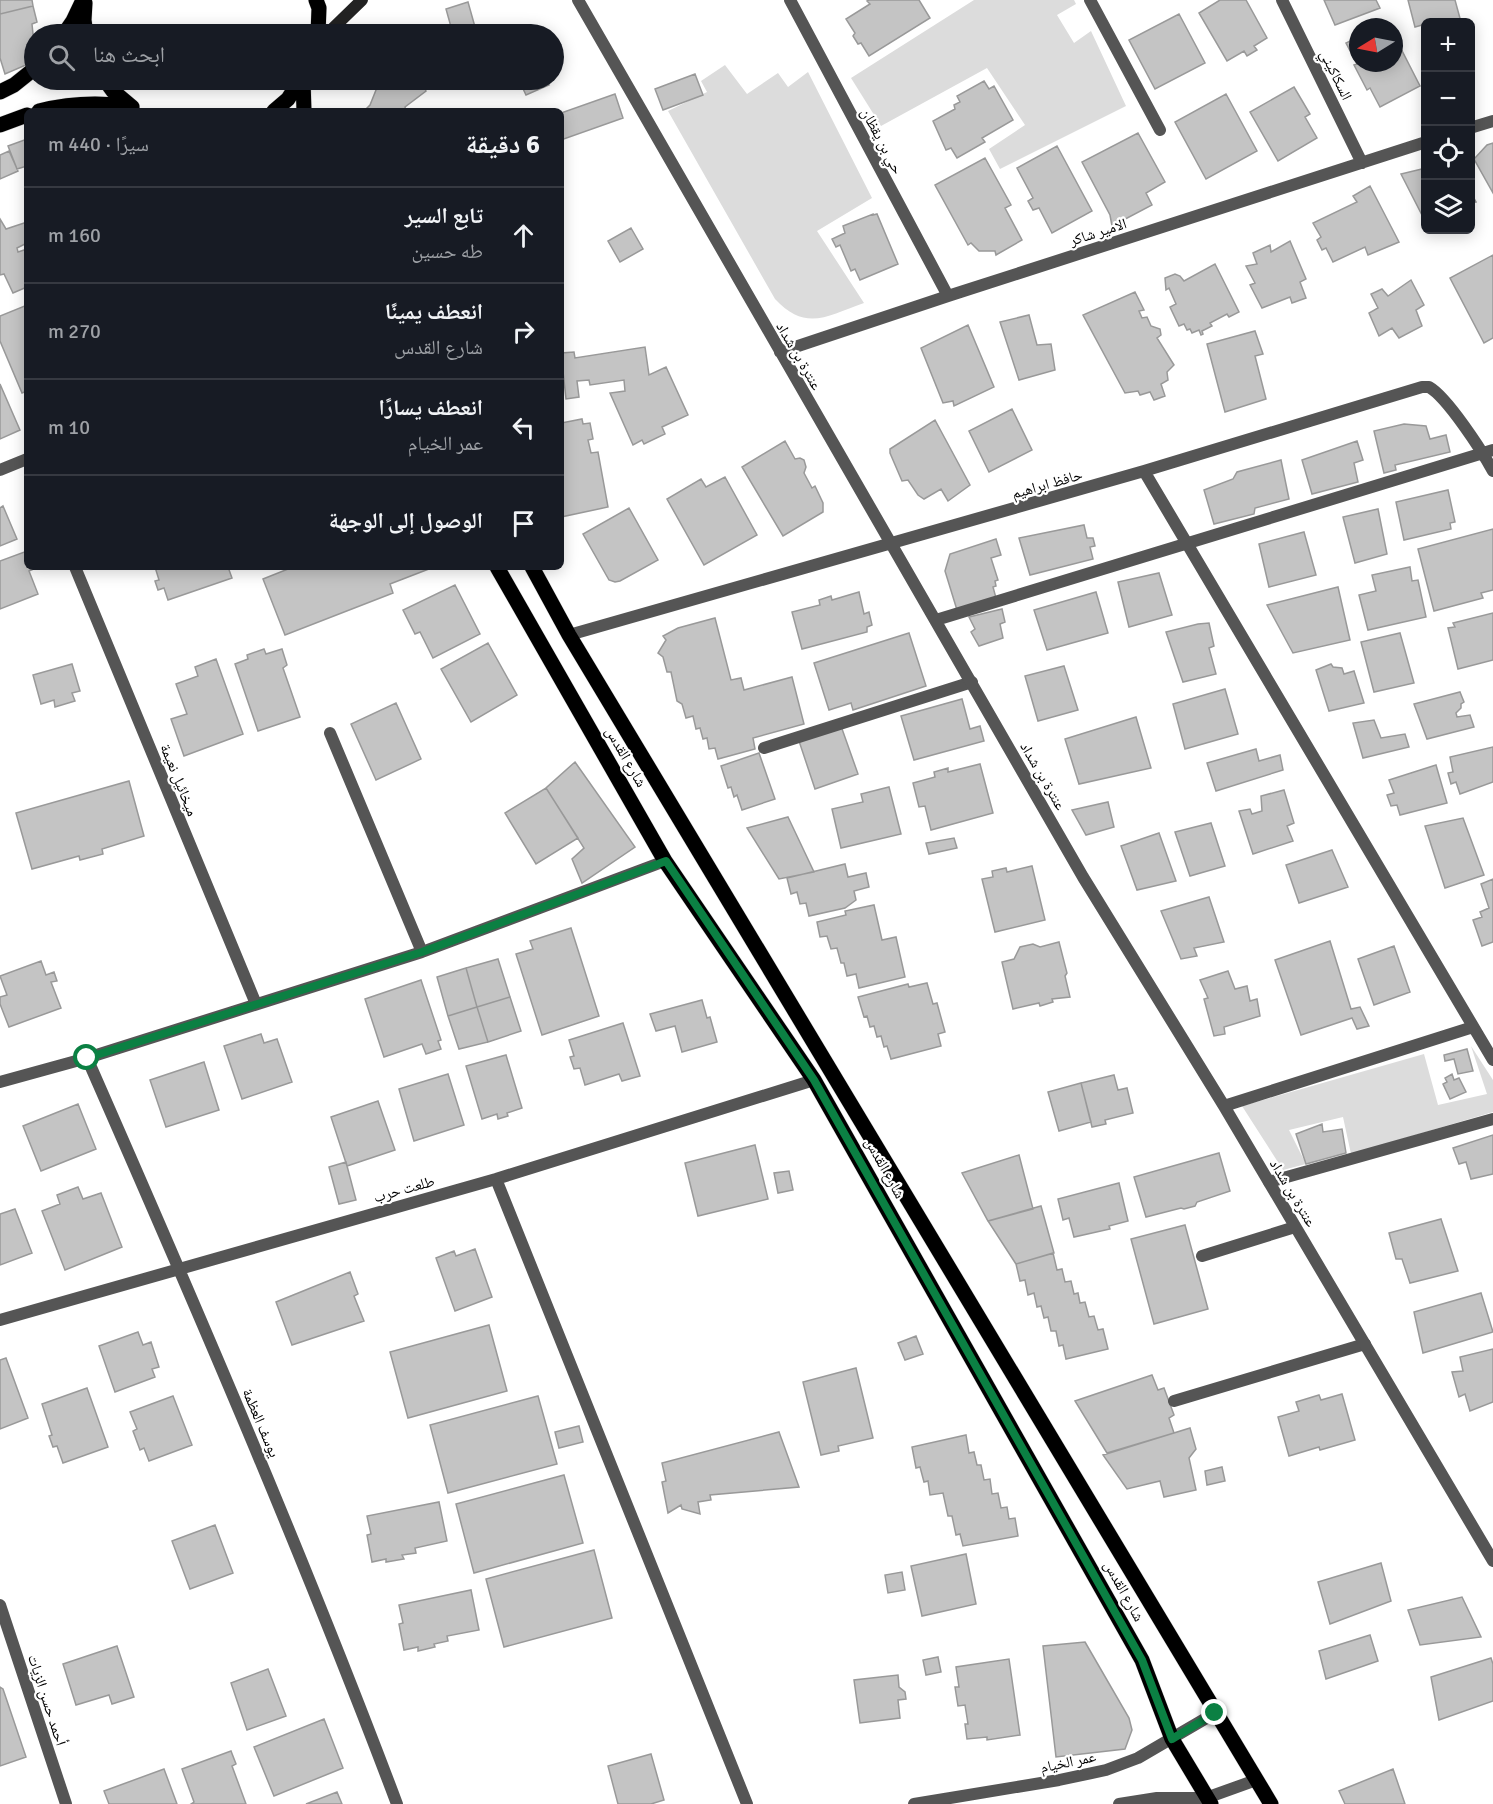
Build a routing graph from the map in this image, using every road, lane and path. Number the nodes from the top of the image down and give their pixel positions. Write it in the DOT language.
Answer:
graph roads {
  1 [pos="84,0"];
  2 [pos="316,0"];
  3 [pos="362,0"];
  4 [pos="578,0"];
  5 [pos="790,0"];
  6 [pos="1090,0"];
  7 [pos="1282,0"];
  8 [pos="71,24"];
  9 [pos="85,24"];
  10 [pos="318,24"];
  11 [pos="337,24"];
  12 [pos="24,77"];
  13 [pos="112,90"];
  14 [pos="295,90"];
  15 [pos="303,90"];
  16 [pos="0,92"];
  17 [pos="57,108"];
  18 [pos="131,108"];
  19 [pos="135,108"];
  20 [pos="278,108"];
  21 [pos="304,108"];
  22 [pos="24,116"];
  23 [pos="1493,121"];
  24 [pos="0,125"];
  25 [pos="1475,126"];
  26 [pos="1160,130"];
  27 [pos="1421,143"];
  28 [pos="1362,162"];
  29 [pos="948,296"];
  30 [pos="780,352"];
  31 [pos="1488,452"];
  32 [pos="24,460"];
  33 [pos="0,470"];
  34 [pos="1144,471"];
  35 [pos="1493,471"];
  36 [pos="1187,544"];
  37 [pos="891,545"];
  38 [pos="76,570"];
  39 [pos="498,570"];
  40 [pos="534,570"];
  41 [pos="936,620"];
  42 [pos="569,635"];
  43 [pos="972,682"];
  44 [pos="330,733"];
  45 [pos="764,748"];
  46 [pos="666,861"];
  47 [pos="422,952"];
  48 [pos="256,1004"];
  49 [pos="1473,1027"];
  50 [pos="87,1058"];
  51 [pos="1493,1060"];
  52 [pos="814,1080"];
  53 [pos="0,1082"];
  54 [pos="1224,1106"];
  55 [pos="1493,1119"];
  56 [pos="496,1179"];
  57 [pos="1269,1182"];
  58 [pos="1295,1227"];
  59 [pos="1202,1256"];
  60 [pos="180,1269"];
  61 [pos="0,1320"];
  62 [pos="1365,1344"];
  63 [pos="1174,1401"];
  64 [pos="1493,1561"];
  65 [pos="1,1611"];
  66 [pos="1215,1713"];
  67 [pos="1172,1739"];
  68 [pos="1256,1780"];
  69 [pos="1209,1801"];
  70 [pos="66,1804"];
  71 [pos="397,1804"];
  72 [pos="747,1804"];
  73 [pos="914,1804"];
  74 [pos="1119,1804"];
  75 [pos="1270,1804"];
  1 -- 8 [label="main road"];
  1 -- 9 [label="main road"];
  2 -- 10 [label="main road"];
  3 -- 11 [label="main road"];
  4 -- 30 [label="street, عنترة بن شداد"];
  5 -- 29 [label="street, حي بن يقظان"];
  6 -- 26 [label="street"];
  7 -- 28 [label="street, السكاكيني"];
  12 -- 16 [label="main road"];
  13 -- 19 [label="main road"];
  14 -- 20 [label="main road"];
  15 -- 21 [label="main road"];
  17 -- 18 [label="main road"];
  22 -- 24 [label="main road"];
  23 -- 25 [label="street"];
  27 -- 28 [label="street, الامير شاكر"];
  28 -- 29 [label="street, الامير شاكر"];
  29 -- 30 [label="street, الامير شاكر"];
  30 -- 37 [label="street, عنترة بن شداد"];
  31 -- 34 [label="street, حافظ ابراهيم"];
  31 -- 35 [label="street, حافظ ابراهيم"];
  31 -- 36 [label="street"];
  32 -- 33 [label="street"];
  34 -- 36 [label="street"];
  34 -- 37 [label="street, حافظ ابراهيم"];
  36 -- 41 [label="street"];
  36 -- 49 [label="street"];
  37 -- 41 [label="street, عنترة بن شداد"];
  37 -- 42 [label="street, حافظ ابراهيم"];
  38 -- 48 [label="street, ميخائيل نعيمة"];
  39 -- 46 [label="main road, شارع القدس"];
  40 -- 42 [label="main road"];
  41 -- 43 [label="street, عنترة بن شداد"];
  42 -- 66 [label="main road"];
  43 -- 45 [label="street"];
  43 -- 54 [label="street, عنترة بن شداد"];
  44 -- 47 [label="street"];
  46 -- 47 [label="street"];
  46 -- 52 [label="main road, شارع القدس"];
  47 -- 48 [label="street"];
  48 -- 50 [label="street"];
  49 -- 51 [label="street"];
  49 -- 54 [label="street"];
  50 -- 53 [label="street"];
  50 -- 60 [label="street, يوسف العظمة"];
  52 -- 56 [label="street, طلعت حرب"];
  52 -- 67 [label="main road, شارع القدس"];
  54 -- 57 [label="street, عنترة بن شداد"];
  55 -- 57 [label="street"];
  56 -- 60 [label="street, طلعت حرب"];
  56 -- 72 [label="street"];
  57 -- 58 [label="street, عنترة بن شداد"];
  58 -- 59 [label="street"];
  58 -- 62 [label="street, عنترة بن شداد"];
  60 -- 61 [label="street, طلعت حرب"];
  60 -- 71 [label="street, يوسف العظمة"];
  62 -- 63 [label="street"];
  62 -- 64 [label="street, عنترة بن شداد"];
  65 -- 70 [label="street, أحمد حسن الزيات"];
  66 -- 67 [label="street, عمر الخيام"];
  66 -- 68 [label="main road"];
  67 -- 69 [label="main road, شارع القدس"];
  67 -- 73 [label="street, عمر الخيام"];
  68 -- 69 [label="street"];
  68 -- 75 [label="main road"];
  69 -- 74 [label="street"];
}
